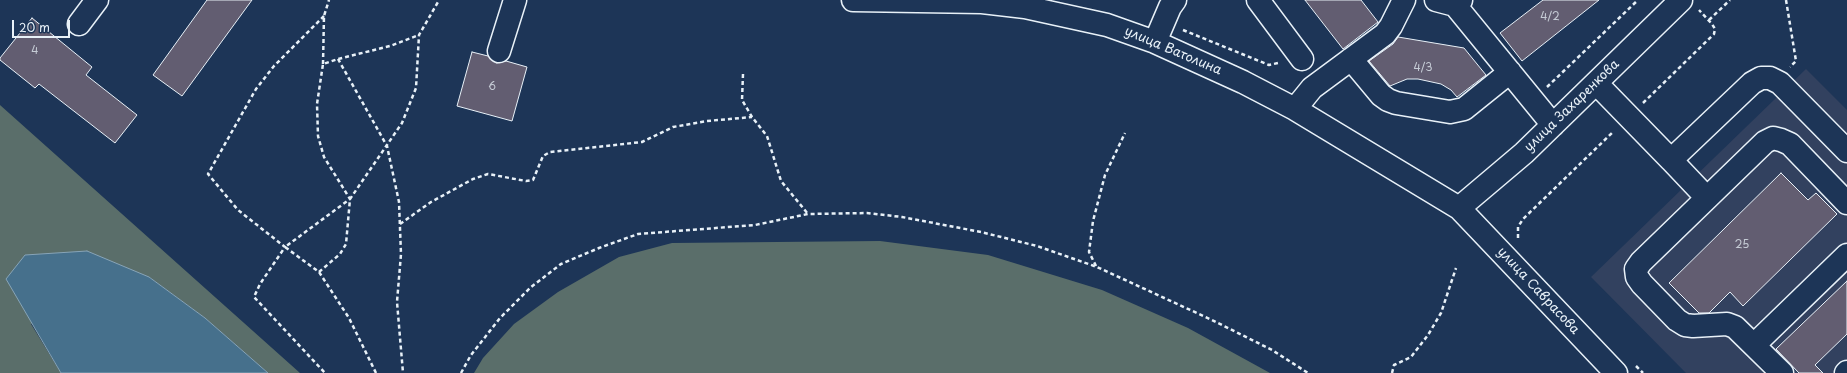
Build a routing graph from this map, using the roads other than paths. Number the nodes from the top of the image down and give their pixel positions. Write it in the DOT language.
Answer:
graph roads {
  1 [pos="97,0"];
  2 [pos="515,0"];
  3 [pos="853,0"];
  4 [pos="1175,0"];
  5 [pos="1258,0"];
  6 [pos="1404,0"];
  7 [pos="1451,2"];
  8 [pos="1688,2"];
  9 [pos="79,24"];
  10 [pos="1155,42"];
  11 [pos="499,51"];
  12 [pos="1298,54"];
  13 [pos="1351,59"];
  14 [pos="1510,72"];
  15 [pos="1596,83"];
  16 [pos="1295,109"];
  17 [pos="1553,125"];
  18 [pos="1847,151"];
  19 [pos="1671,160"];
  20 [pos="1707,198"];
  21 [pos="1847,203"];
  22 [pos="1459,208"];
  23 [pos="1847,255"];
  24 [pos="1754,345"];
  25 [pos="1615,368"];
  26 [pos="1782,373"];
  1 -- 9 [label="street"];
  2 -- 11 [label="street"];
  3 -- 10 [label="street, улица Ватолина"];
  4 -- 10 [label="street"];
  5 -- 12 [label="street"];
  6 -- 13 [label="street"];
  7 -- 14 [label="street"];
  8 -- 15 [label="street, улица Захаренкова"];
  10 -- 16 [label="street, улица Ватолина"];
  13 -- 14 [label="street"];
  13 -- 16 [label="street"];
  14 -- 17 [label="street"];
  15 -- 17 [label="street, улица Захаренкова"];
  15 -- 19 [label="street"];
  16 -- 22 [label="street, улица Ватолина"];
  17 -- 22 [label="street, улица Захаренкова"];
  18 -- 19 [label="street"];
  19 -- 20 [label="street"];
  20 -- 21 [label="street"];
  20 -- 24 [label="street"];
  22 -- 25 [label="street, улица Саврасова"];
  23 -- 24 [label="street"];
  24 -- 26 [label="street"];
}
